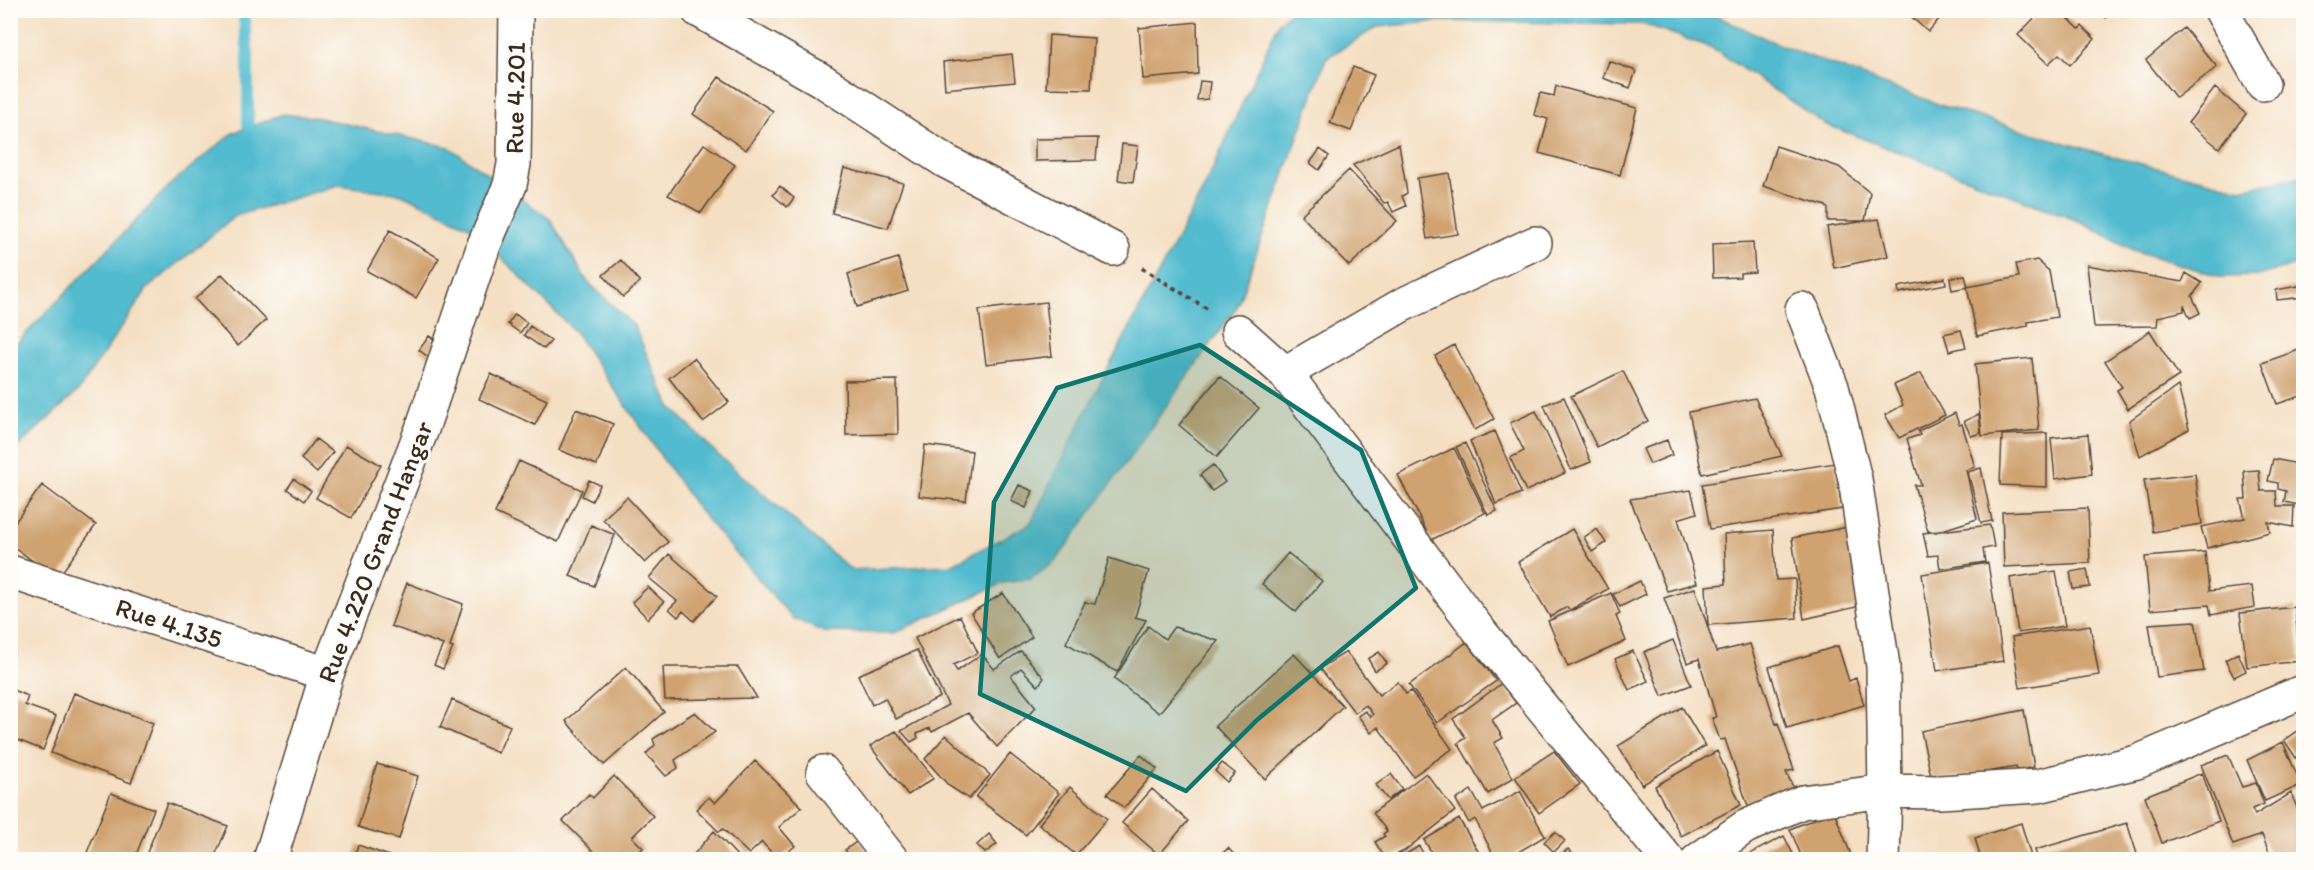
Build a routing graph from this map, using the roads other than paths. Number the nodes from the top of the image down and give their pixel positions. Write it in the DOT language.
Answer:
graph roads {
  1 [pos="516,10"];
  2 [pos="698,10"];
  3 [pos="2221,10"];
  4 [pos="2263,84"];
  5 [pos="1535,243"];
  6 [pos="484,245"];
  7 [pos="1113,249"];
  8 [pos="1802,309"];
  9 [pos="1238,331"];
  10 [pos="1285,373"];
  11 [pos="10,572"];
  12 [pos="327,674"];
  13 [pos="2304,691"];
  14 [pos="823,772"];
  15 [pos="1885,791"];
  16 [pos="270,860"];
  17 [pos="892,860"];
  18 [pos="1668,860"];
  19 [pos="1698,860"];
  20 [pos="1883,860"];
  1 -- 6 [label="street, Rue 4.201"];
  2 -- 7 [label="street"];
  3 -- 4 [label="street"];
  5 -- 10 [label="street"];
  6 -- 12 [label="street, Rue 4.220 Grand Hangar"];
  8 -- 15 [label="street"];
  9 -- 10 [label="street"];
  10 -- 18 [label="street"];
  11 -- 12 [label="street, Rue 4.135"];
  12 -- 16 [label="street, Rue 4.220 Grand Hangar"];
  13 -- 15 [label="street"];
  14 -- 17 [label="street"];
  15 -- 19 [label="street"];
  15 -- 20 [label="street"];
}
